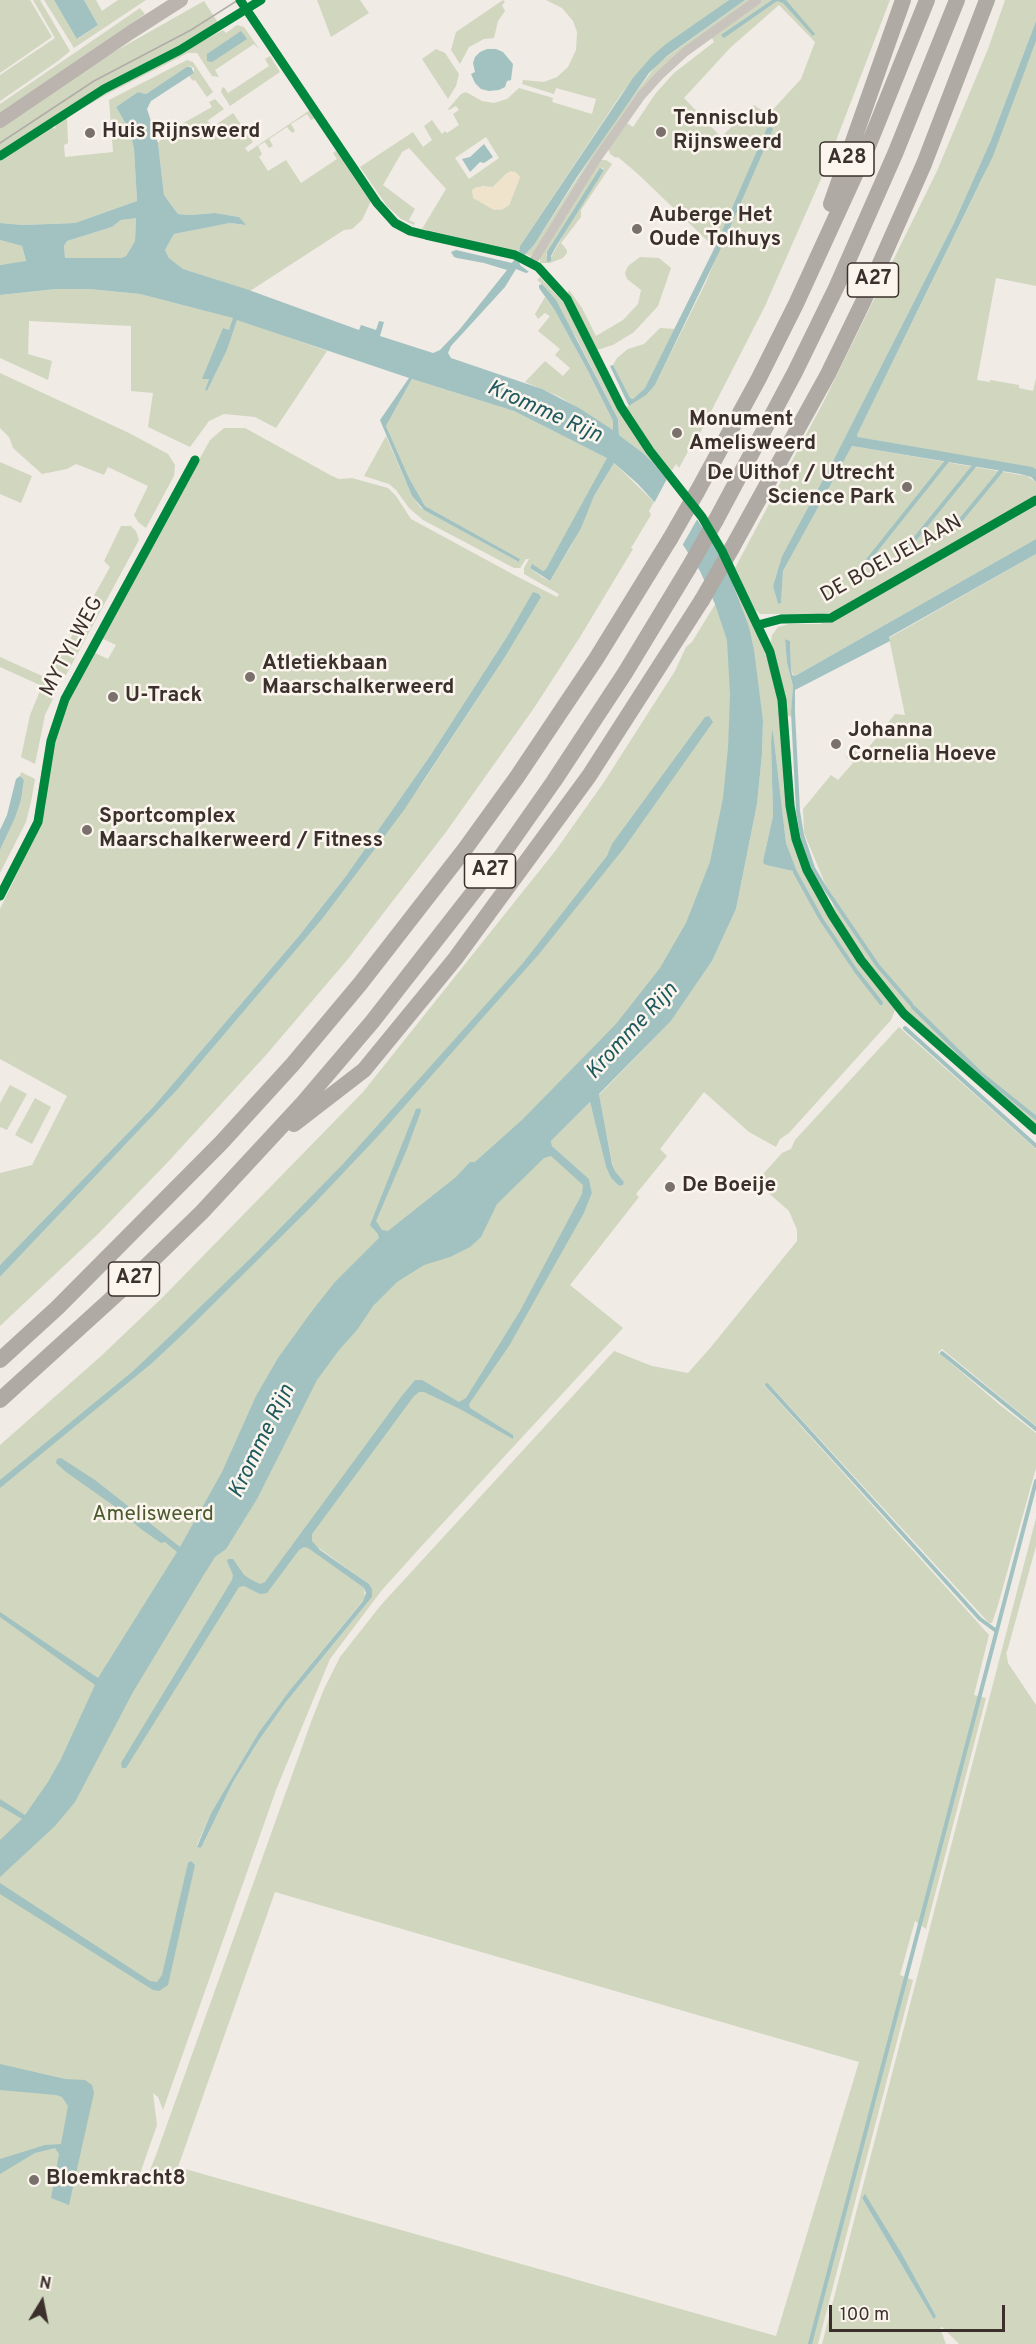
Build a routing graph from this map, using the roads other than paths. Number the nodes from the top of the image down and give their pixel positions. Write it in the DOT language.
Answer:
graph roads {
  1 [pos="182,0"];
  2 [pos="240,0"];
  3 [pos="757,0"];
  4 [pos="903,0"];
  5 [pos="927,0"];
  6 [pos="957,0"];
  7 [pos="987,0"];
  8 [pos="0,121"];
  9 [pos="524,259"];
  10 [pos="796,304"];
  11 [pos="195,460"];
  12 [pos="1036,500"];
  13 [pos="758,625"];
  14 [pos="0,896"];
  15 [pos="1036,1130"];
  16 [pos="260,1150"];
  17 [pos="0,1360"];
  18 [pos="0,1400"];
  1 -- 8 [label="main road"];
  2 -- 9 [label="street"];
  3 -- 9 [label="street"];
  4 -- 10 [label="highway, A28"];
  5 -- 10 [label="highway, A27"];
  6 -- 16 [label="highway, A27, bridge"];
  7 -- 16 [label="highway, A27, bridge"];
  9 -- 13 [label="street"];
  10 -- 17 [label="highway, A27, bridge"];
  11 -- 14 [label="street, MYTYLWEG"];
  12 -- 13 [label="street, DE BOEIJELAAN"];
  13 -- 15 [label="street"];
  16 -- 18 [label="highway, A27"];
}
